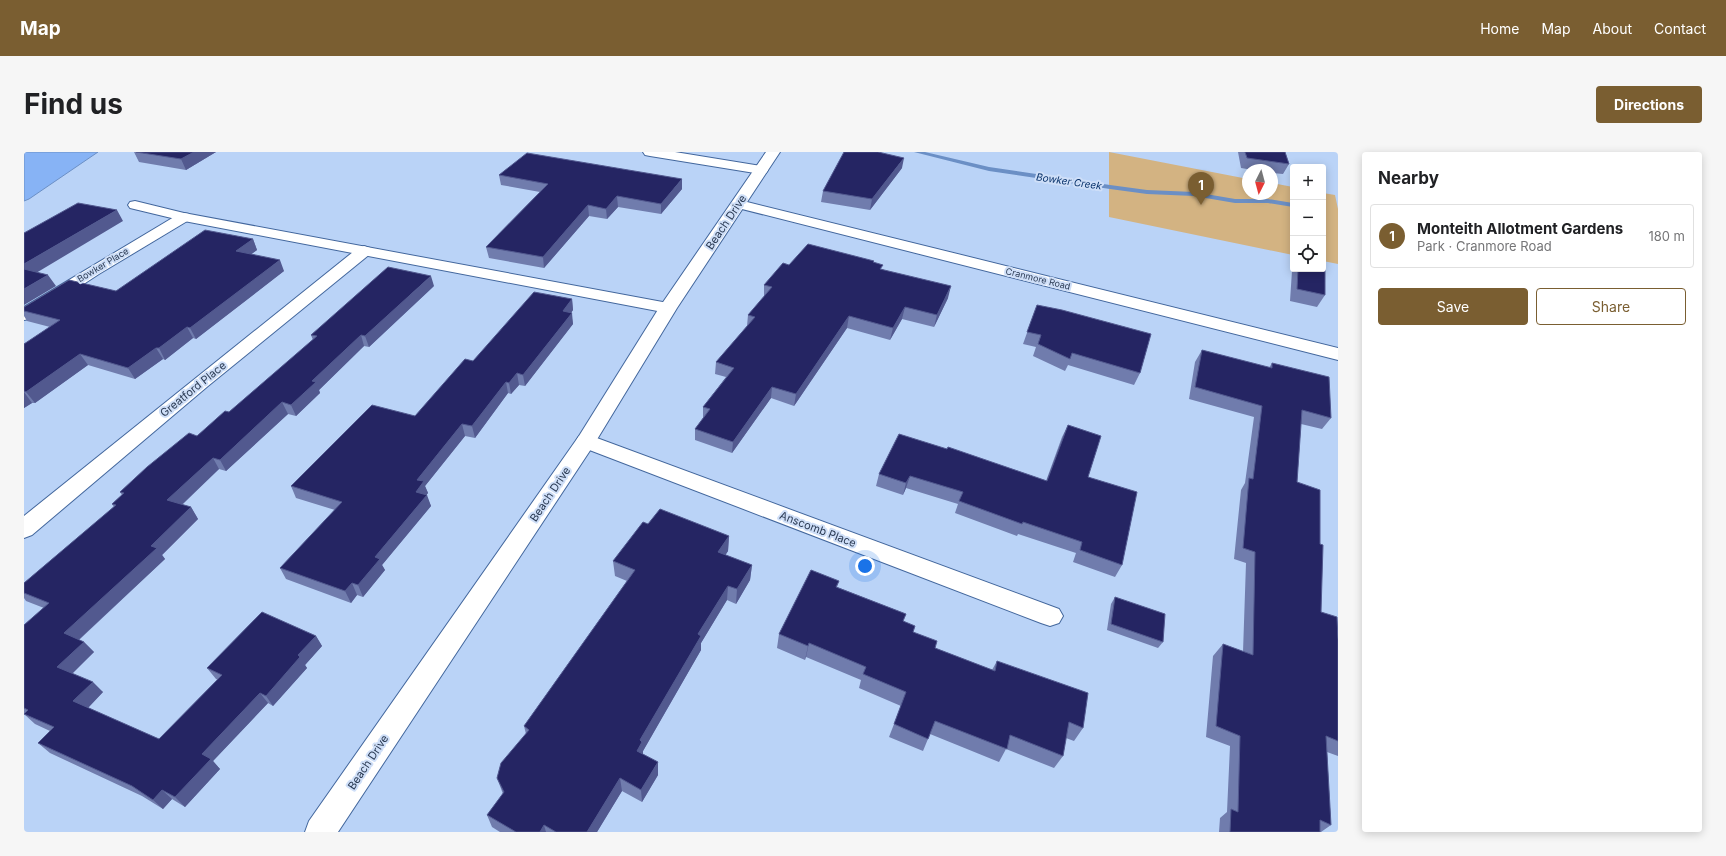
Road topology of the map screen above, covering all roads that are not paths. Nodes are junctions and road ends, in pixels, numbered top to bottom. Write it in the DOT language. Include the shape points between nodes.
graph roads {
  1 [pos="650,152"];
  2 [pos="773,152"];
  3 [pos="761,170"];
  4 [pos="738,204"];
  5 [pos="135,205"];
  6 [pos="184,217"];
  7 [pos="364,251"];
  8 [pos="668,308"];
  9 [pos="24,315"];
  10 [pos="1338,354"];
  11 [pos="586,441"];
  12 [pos="24,529"];
  13 [pos="1050,616"];
  14 [pos="320,832"];
  1 -- 3 [label="street"];
  2 -- 3 [label="street, Beach Drive"];
  3 -- 4 [label="street, Beach Drive"];
  4 -- 8 [label="street, Beach Drive"];
  4 -- 10 [label="street, Cranmore Road"];
  5 -- 6 [label="lane"];
  6 -- 7 [label="lane"];
  6 -- 9 [label="street, Bowker Place" via="93,270"];
  7 -- 8 [label="lane"];
  7 -- 12 [label="street, Greatford Place"];
  8 -- 11 [label="street, Beach Drive"];
  11 -- 13 [label="street, Anscomb Place"];
  11 -- 14 [label="street, Beach Drive"];
}
